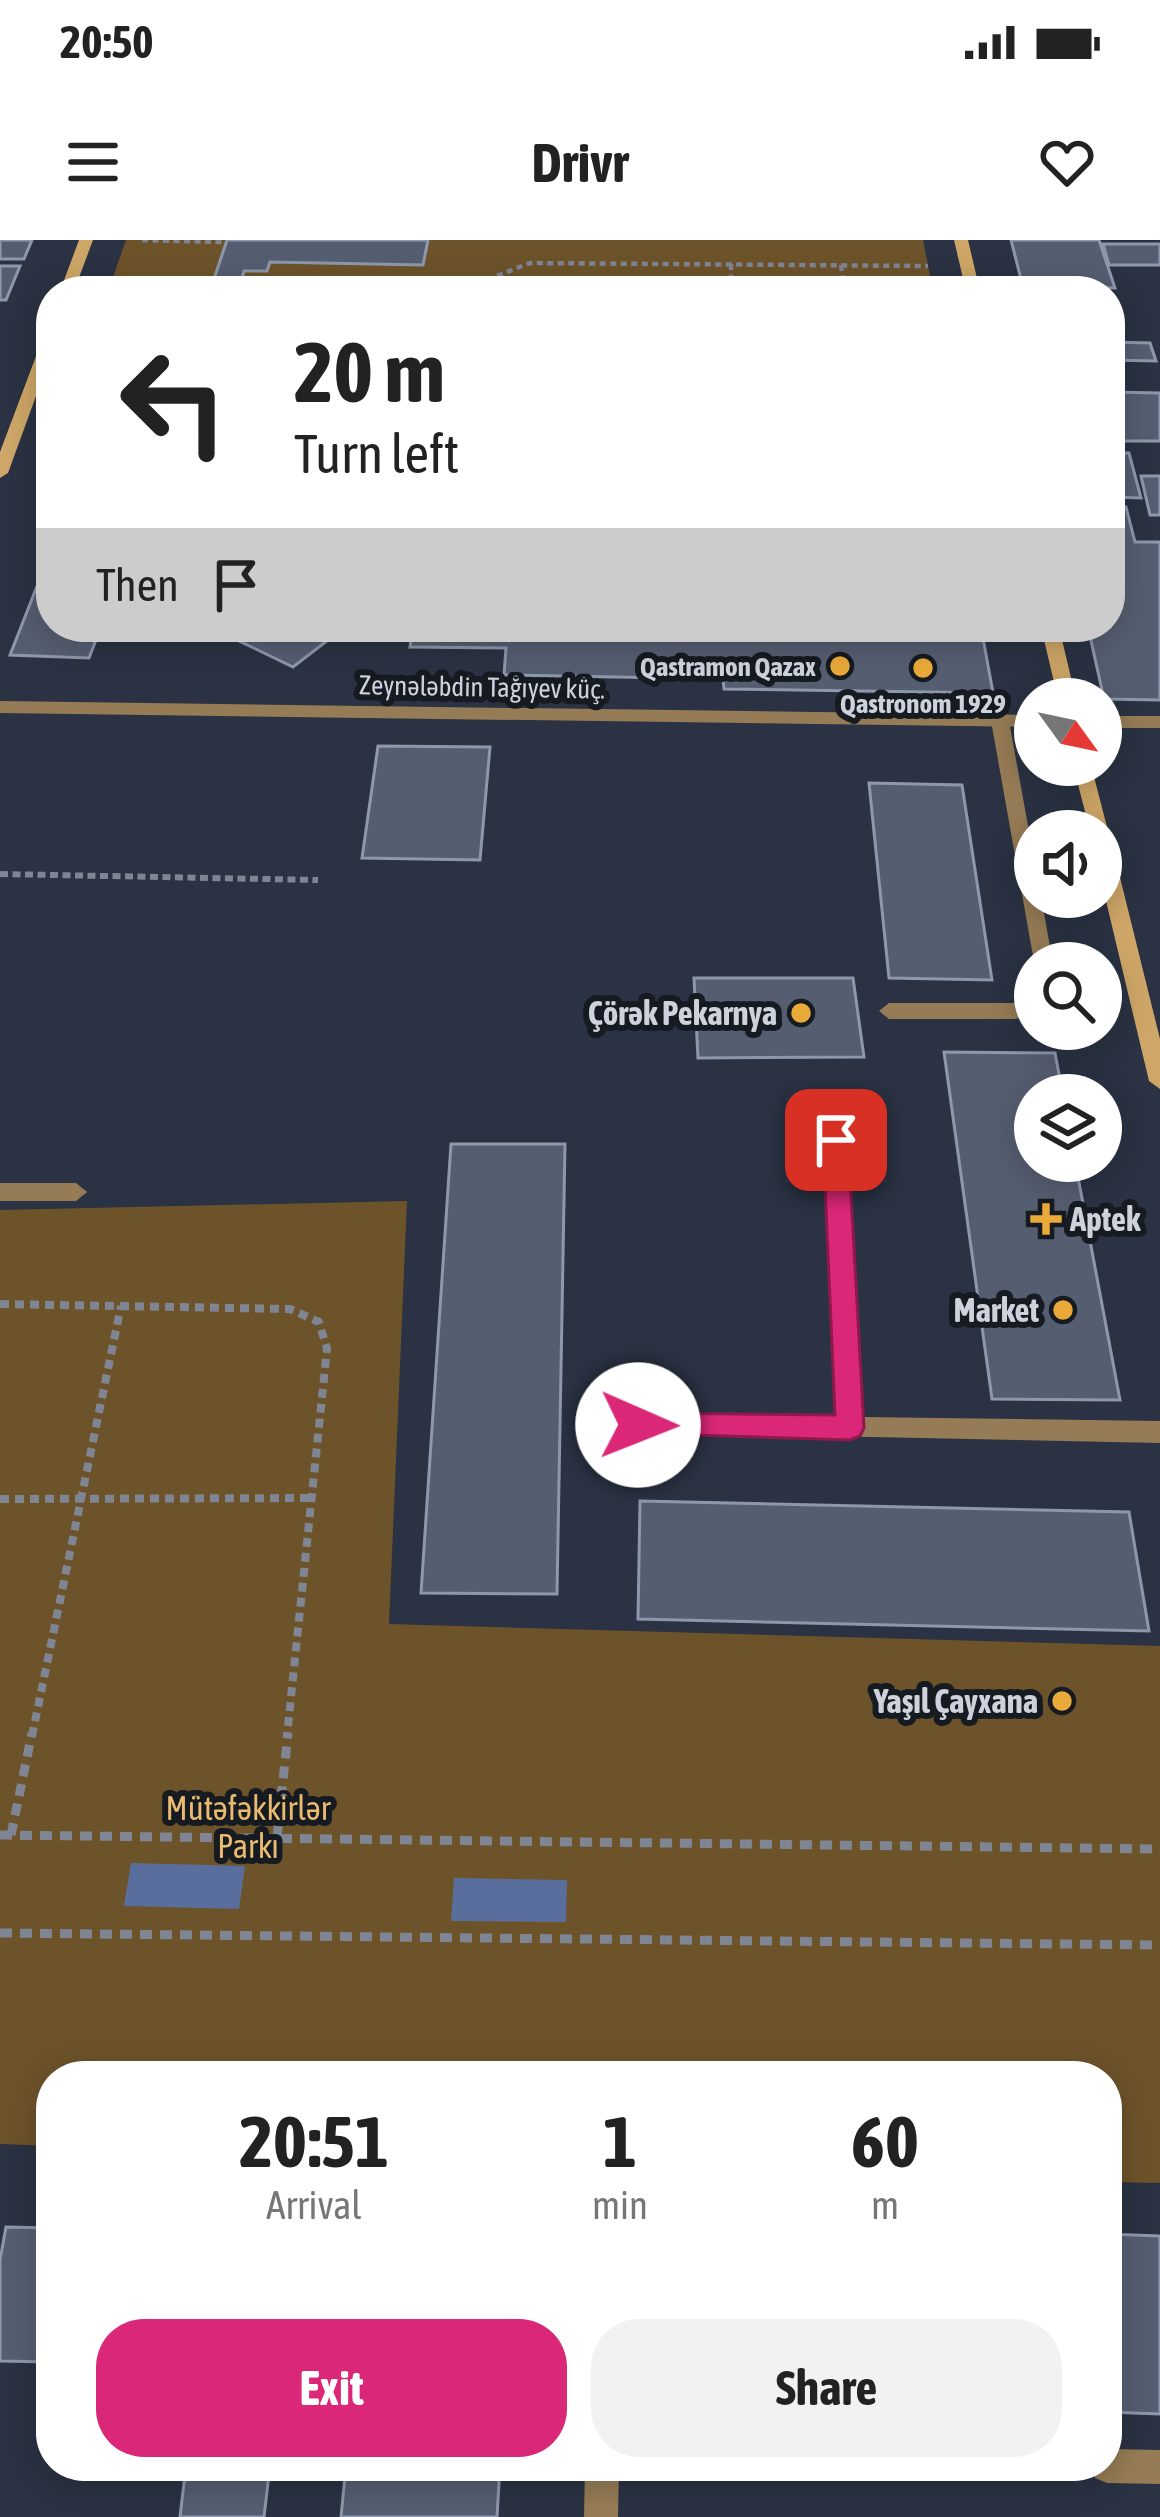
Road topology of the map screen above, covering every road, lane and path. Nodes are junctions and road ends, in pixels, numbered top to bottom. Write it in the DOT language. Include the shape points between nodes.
graph roads {
  1 [pos="86,240"];
  2 [pos="142,240"];
  3 [pos="961,240"];
  4 [pos="226,242"];
  5 [pos="731,264"];
  6 [pos="841,265"];
  7 [pos="928,266"];
  8 [pos="73,276"];
  9 [pos="497,276"];
  10 [pos="731,276"];
  11 [pos="843,276"];
  12 [pos="969,276"];
  13 [pos="36,376"];
  14 [pos="0,473"];
  15 [pos="1053,642"];
  16 [pos="1061,678"];
  17 [pos="0,706"];
  18 [pos="1000,721"];
  19 [pos="1014,721"];
  20 [pos="1122,722"];
  21 [pos="1160,722"];
  22 [pos="0,874"];
  23 [pos="318,880"];
  24 [pos="1120,918"];
  25 [pos="1039,942"];
  26 [pos="889,1010"];
  27 [pos="1014,1011"];
  28 [pos="1160,1081"];
  29 [pos="836,1140"];
  30 [pos="0,1192"];
  31 [pos="76,1192"];
  32 [pos="0,1304"];
  33 [pos="121,1306"];
  34 [pos="638,1425"];
  35 [pos="850,1428"];
  36 [pos="1160,1432"];
  37 [pos="0,1498"];
  38 [pos="312,1498"];
  39 [pos="81,1499"];
  40 [pos="6,1835"];
  41 [pos="277,1838"];
  42 [pos="1160,1849"];
  43 [pos="0,1933"];
  44 [pos="1160,1946"];
  45 [pos="1122,2466"];
  46 [pos="1160,2467"];
  47 [pos="602,2481"];
  48 [pos="601,2517"];
  1 -- 8 [label="street"];
  2 -- 4 [label="path"];
  3 -- 12 [label="street"];
  5 -- 6 [label="path"];
  5 -- 9 [label="path" via="530,263"];
  5 -- 10 [label="path"];
  6 -- 7 [label="path"];
  6 -- 11 [label="path"];
  13 -- 14 [label="street"];
  15 -- 16 [label="street"];
  17 -- 18 [label="street, Zeynələbdin Tağıyev küç."];
  18 -- 19 [label="street, Zeynələbdin Tağıyev küç."];
  18 -- 25 [label="street"];
  20 -- 21 [label="street"];
  22 -- 23 [label="path"];
  24 -- 28 [label="street"];
  26 -- 27 [label="street"];
  29 -- 35 [label="street"];
  30 -- 31 [label="street"];
  32 -- 33 [label="path"];
  33 -- 38 [label="path" via="290,1309 319,1322 327,1349"];
  33 -- 39 [label="path"];
  34 -- 35 [label="street"];
  35 -- 36 [label="street"];
  37 -- 39 [label="path"];
  38 -- 39 [label="path"];
  38 -- 41 [label="path"];
  39 -- 40 [label="path"];
  40 -- 41 [label="path"];
  41 -- 42 [label="path"];
  43 -- 44 [label="path"];
  45 -- 46 [label="street"];
  47 -- 48 [label="street"];
}
